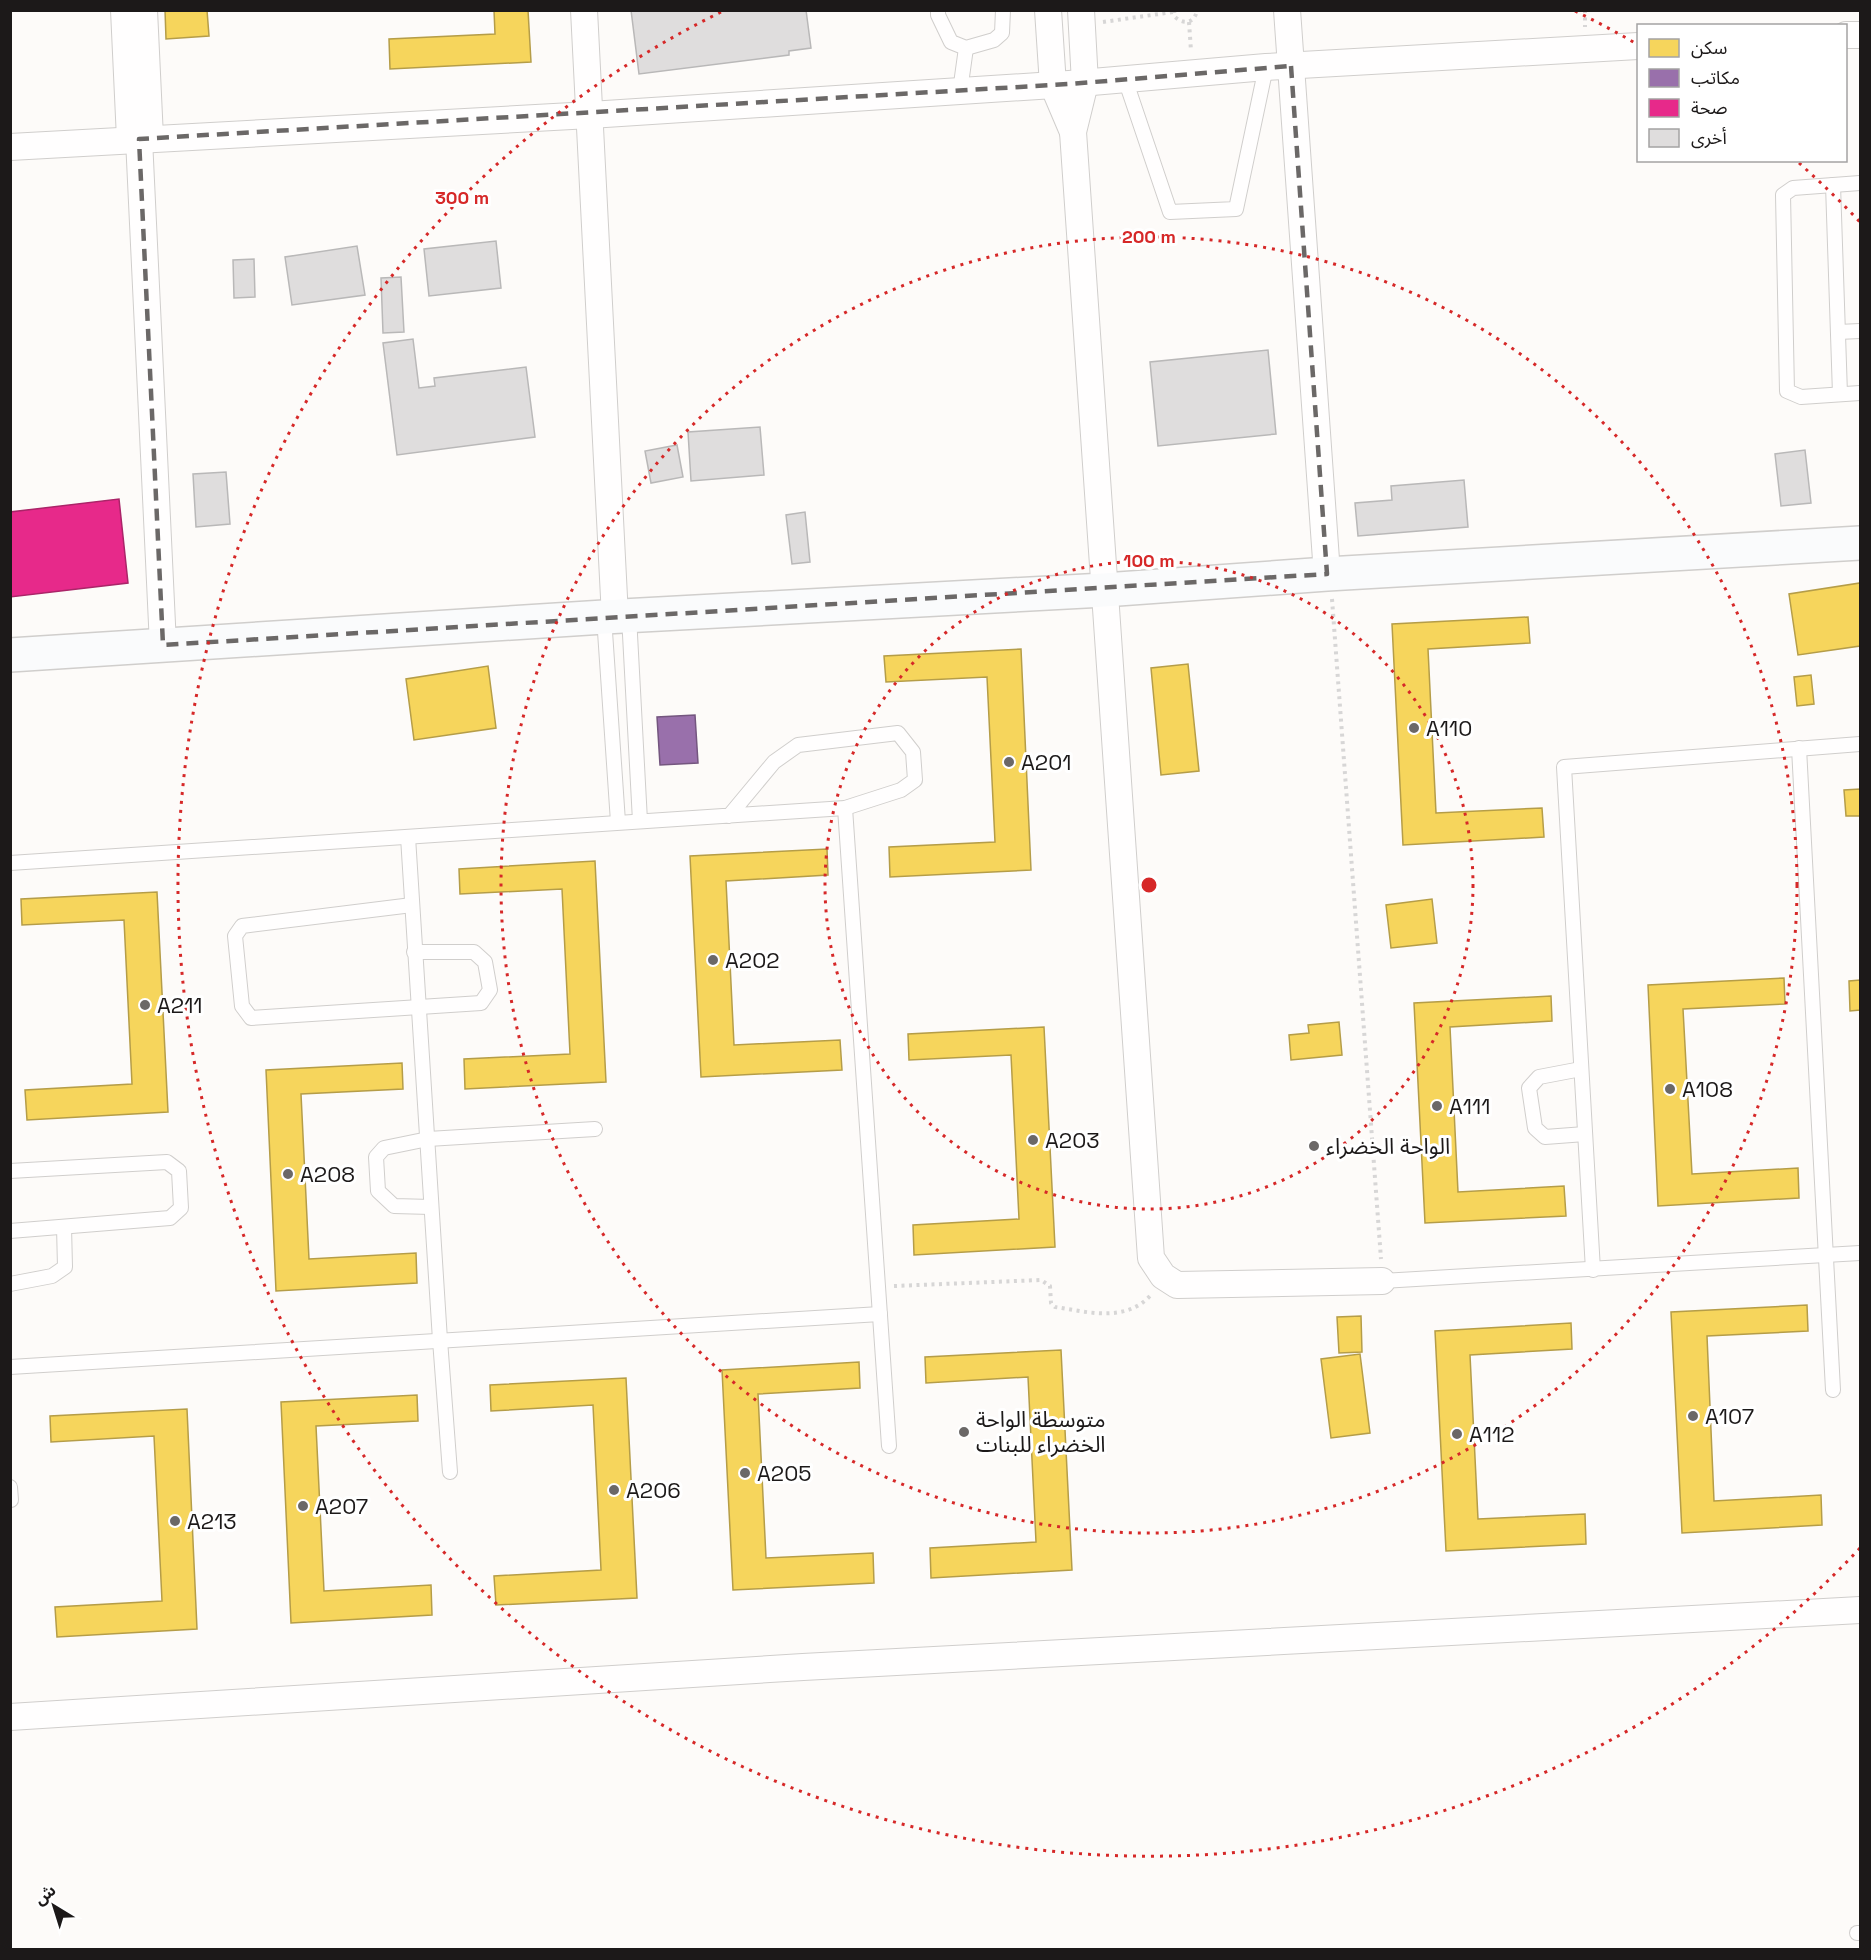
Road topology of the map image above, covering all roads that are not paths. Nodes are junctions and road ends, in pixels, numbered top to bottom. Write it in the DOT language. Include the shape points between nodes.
graph roads {
  1 [pos="124,10"];
  2 [pos="144,10"];
  3 [pos="584,10"];
  4 [pos="938,10"];
  5 [pos="1003,10"];
  6 [pos="1048,10"];
  7 [pos="1287,10"];
  8 [pos="1082,18"];
  9 [pos="1637,46"];
  10 [pos="966,48"];
  11 [pos="1279,66"];
  12 [pos="1125,79"];
  13 [pos="1085,83"];
  14 [pos="1053,85"];
  15 [pos="960,91"];
  16 [pos="590,115"];
  17 [pos="1073,132"];
  18 [pos="140,139"];
  19 [pos="10,147"];
  20 [pos="1860,183"];
  21 [pos="1833,185"];
  22 [pos="1860,331"];
  23 [pos="1838,332"];
  24 [pos="1860,393"];
  25 [pos="1840,394"];
  26 [pos="1860,543"];
  27 [pos="1327,574"];
  28 [pos="1104,590"];
  29 [pos="616,617"];
  30 [pos="164,645"];
  31 [pos="10,655"];
  32 [pos="1860,744"];
  33 [pos="1799,748"];
  34 [pos="844,808"];
  35 [pos="729,816"];
  36 [pos="640,821"];
  37 [pos="618,822"];
  38 [pos="408,837"];
  39 [pos="10,863"];
  40 [pos="412,905"];
  41 [pos="414,952"];
  42 [pos="418,1006"];
  43 [pos="1581,1069"];
  44 [pos="595,1130"];
  45 [pos="1585,1134"];
  46 [pos="428,1139"];
  47 [pos="10,1171"];
  48 [pos="431,1207"];
  49 [pos="64,1227"];
  50 [pos="10,1231"];
  51 [pos="1860,1253"];
  52 [pos="1826,1255"];
  53 [pos="1593,1270"];
  54 [pos="1382,1281"];
  55 [pos="10,1284"];
  56 [pos="880,1314"];
  57 [pos="440,1340"];
  58 [pos="10,1367"];
  59 [pos="1833,1390"];
  60 [pos="889,1446"];
  61 [pos="450,1472"];
  62 [pos="1860,1610"];
  63 [pos="10,1717"];
  1 -- 18 [label="street"];
  2 -- 18 [label="street"];
  3 -- 16 [label="street"];
  4 -- 10 [label="lane" via="951,42"];
  5 -- 10 [label="lane" via="1002,33 994,40"];
  6 -- 14 [label="street"];
  7 -- 11 [label="street"];
  8 -- 13 [label="street"];
  9 -- 11 [label="street"];
  10 -- 15 [label="lane"];
  11 -- 12 [label="street"];
  11 -- 12 [label="lane" via="1236,210 1170,212"];
  11 -- 27 [label="street"];
  12 -- 13 [label="street"];
  13 -- 14 [label="street"];
  13 -- 17 [label="street"];
  14 -- 15 [label="street"];
  14 -- 17 [label="street"];
  15 -- 16 [label="street"];
  16 -- 18 [label="street"];
  16 -- 29 [label="street"];
  17 -- 28 [label="street"];
  18 -- 19 [label="street"];
  18 -- 30 [label="street"];
  20 -- 21 [label="lane"];
  21 -- 23 [label="lane"];
  21 -- 25 [label="lane" via="1793,188 1783,195 1787,391 1801,397"];
  22 -- 23 [label="lane"];
  23 -- 25 [label="lane"];
  24 -- 25 [label="lane"];
  26 -- 27 [label="street"];
  27 -- 28 [label="street"];
  28 -- 29 [label="street"];
  28 -- 54 [label="street" via="1151,1257 1163,1276 1177,1285"];
  29 -- 30 [label="street"];
  29 -- 36 [label="lane"];
  29 -- 37 [label="lane"];
  30 -- 31 [label="street"];
  32 -- 33 [label="lane"];
  33 -- 43 [label="lane" via="1564,766"];
  33 -- 52 [label="lane"];
  34 -- 35 [label="lane"];
  34 -- 35 [label="lane" via="902,790 915,780 913,752 898,733 798,745 774,762"];
  34 -- 56 [label="lane"];
  35 -- 36 [label="lane"];
  36 -- 37 [label="lane"];
  37 -- 38 [label="lane"];
  38 -- 39 [label="lane"];
  38 -- 40 [label="lane"];
  40 -- 41 [label="lane"];
  40 -- 42 [label="lane" via="242,926 235,936 242,1006 251,1018"];
  41 -- 42 [label="lane"];
  41 -- 42 [label="lane" via="474,952 485,962 490,990 481,1003"];
  42 -- 46 [label="lane"];
  43 -- 45 [label="lane"];
  43 -- 45 [label="lane" via="1539,1077 1529,1088 1535,1128 1545,1137"];
  44 -- 46 [label="lane"];
  45 -- 53 [label="lane"];
  46 -- 48 [label="lane"];
  46 -- 48 [label="lane" via="384,1148 376,1158 378,1191 394,1206"];
  47 -- 49 [label="lane" via="167,1162 179,1171 181,1208 170,1218"];
  48 -- 57 [label="lane"];
  49 -- 50 [label="lane"];
  49 -- 55 [label="lane" via="65,1267 52,1276"];
  51 -- 52 [label="lane"];
  52 -- 53 [label="lane"];
  52 -- 59 [label="lane"];
  53 -- 54 [label="lane"];
  56 -- 57 [label="lane"];
  56 -- 60 [label="lane"];
  57 -- 58 [label="lane"];
  57 -- 61 [label="lane"];
  62 -- 63 [label="street" via="803,1667"];
}
